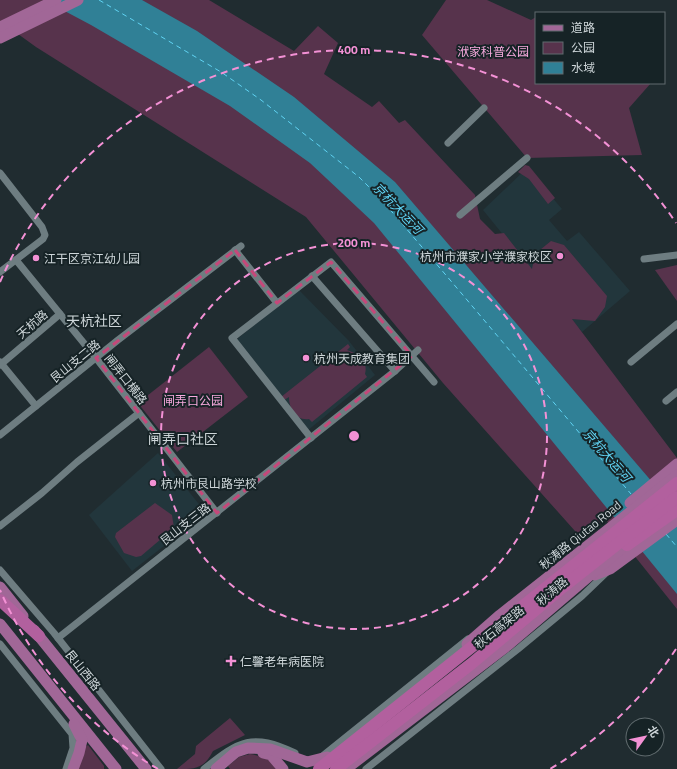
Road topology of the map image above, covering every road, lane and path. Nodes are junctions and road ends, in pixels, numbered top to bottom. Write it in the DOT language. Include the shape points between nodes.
graph roads {
  1 [pos="56,0"];
  2 [pos="78,0"];
  3 [pos="32,17"];
  4 [pos="0,27"];
  5 [pos="0,38"];
  6 [pos="484,108"];
  7 [pos="448,143"];
  8 [pos="527,158"];
  9 [pos="0,173"];
  10 [pos="460,215"];
  11 [pos="677,255"];
  12 [pos="644,258"];
  13 [pos="16,260"];
  14 [pos="0,272"];
  15 [pos="312,276"];
  16 [pos="277,303"];
  17 [pos="60,314"];
  18 [pos="677,324"];
  19 [pos="415,353"];
  20 [pos="96,358"];
  21 [pos="631,362"];
  22 [pos="1,364"];
  23 [pos="395,371"];
  24 [pos="434,382"];
  25 [pos="677,392"];
  26 [pos="666,401"];
  27 [pos="36,406"];
  28 [pos="139,413"];
  29 [pos="0,435"];
  30 [pos="310,438"];
  31 [pos="677,464"];
  32 [pos="677,474"];
  33 [pos="677,483"];
  34 [pos="662,487"];
  35 [pos="677,497"];
  36 [pos="677,502"];
  37 [pos="677,510"];
  38 [pos="217,513"];
  39 [pos="677,520"];
  40 [pos="0,526"];
  41 [pos="599,536"];
  42 [pos="620,550"];
  43 [pos="612,565"];
  44 [pos="0,570"];
  45 [pos="0,587"];
  46 [pos="0,600"];
  47 [pos="0,624"];
  48 [pos="39,636"];
  49 [pos="532,636"];
  50 [pos="58,638"];
  51 [pos="0,644"];
  52 [pos="507,646"];
  53 [pos="67,707"];
  54 [pos="134,755"];
  55 [pos="320,764"];
  56 [pos="66,769"];
  57 [pos="73,769"];
  58 [pos="116,769"];
  59 [pos="146,769"];
  60 [pos="150,769"];
  61 [pos="161,769"];
  62 [pos="204,769"];
  63 [pos="216,769"];
  64 [pos="224,769"];
  65 [pos="283,769"];
  66 [pos="311,769"];
  67 [pos="327,769"];
  68 [pos="336,769"];
  69 [pos="346,769"];
  70 [pos="366,769"];
  1 -- 3 [label="main road"];
  2 -- 3 [label="main road"];
  3 -- 4 [label="main road"];
  3 -- 5 [label="main road"];
  6 -- 7 [label="street"];
  8 -- 10 [label="street"];
  9 -- 13 [label="street" via="42,227 45,235"];
  11 -- 12 [label="street"];
  13 -- 14 [label="street"];
  13 -- 17 [label="street, 闸弄口横路"];
  15 -- 16 [label="street"];
  15 -- 19 [label="street" via="331,262"];
  15 -- 23 [label="street"];
  16 -- 20 [label="street, 艮山支二路" via="238,248"];
  16 -- 30 [label="street" via="232,338"];
  17 -- 20 [label="street, 闸弄口横路"];
  17 -- 22 [label="street, 天杭路"];
  18 -- 21 [label="street"];
  19 -- 23 [label="street, 艮山支三路"];
  19 -- 24 [label="street"];
  20 -- 27 [label="street, 艮山支二路"];
  20 -- 28 [label="street, 闸弄口横路"];
  22 -- 27 [label="street"];
  23 -- 30 [label="street, 艮山支三路"];
  25 -- 26 [label="street"];
  27 -- 29 [label="street, 艮山支二路"];
  28 -- 38 [label="street, 闸弄口横路"];
  28 -- 40 [label="street"];
  30 -- 38 [label="street, 艮山支三路"];
  31 -- 41 [label="main road" via="606,524"];
  32 -- 34 [label="highway"];
  33 -- 55 [label="highway, 秋石高架路"];
  34 -- 41 [label="main road, 秋涛路 Qiutao Road"];
  35 -- 68 [label="highway, 秋石高架路" via="471,664"];
  36 -- 42 [label="main road"];
  37 -- 42 [label="highway"];
  38 -- 50 [label="street, 艮山支三路"];
  39 -- 43 [label="main road"];
  41 -- 55 [label="main road, 秋涛路 Qiutao Road"];
  42 -- 43 [label="main road"];
  43 -- 49 [label="street" via="582,596"];
  43 -- 52 [label="main road, 秋涛路" via="587,578"];
  44 -- 50 [label="street"];
  45 -- 48 [label="main road, 艮山西路"];
  46 -- 48 [label="highway"];
  47 -- 53 [label="main road"];
  48 -- 54 [label="main road, 艮山西路"];
  49 -- 52 [label="street"];
  49 -- 70 [label="street" via="467,691"];
  50 -- 61 [label="street"];
  51 -- 56 [label="street" via="72,734 73,748"];
  52 -- 69 [label="main road, 秋涛路"];
  53 -- 57 [label="main road" via="82,740"];
  53 -- 58 [label="main road"];
  54 -- 59 [label="main road, 艮山西路"];
  54 -- 60 [label="main road"];
  55 -- 62 [label="street" via="274,744 256,740 227,751"];
  55 -- 63 [label="main road" via="260,747 236,752"];
  55 -- 66 [label="main road"];
  55 -- 67 [label="street"];
  64 -- 65 [label="main road" via="249,752 271,755"];
}
